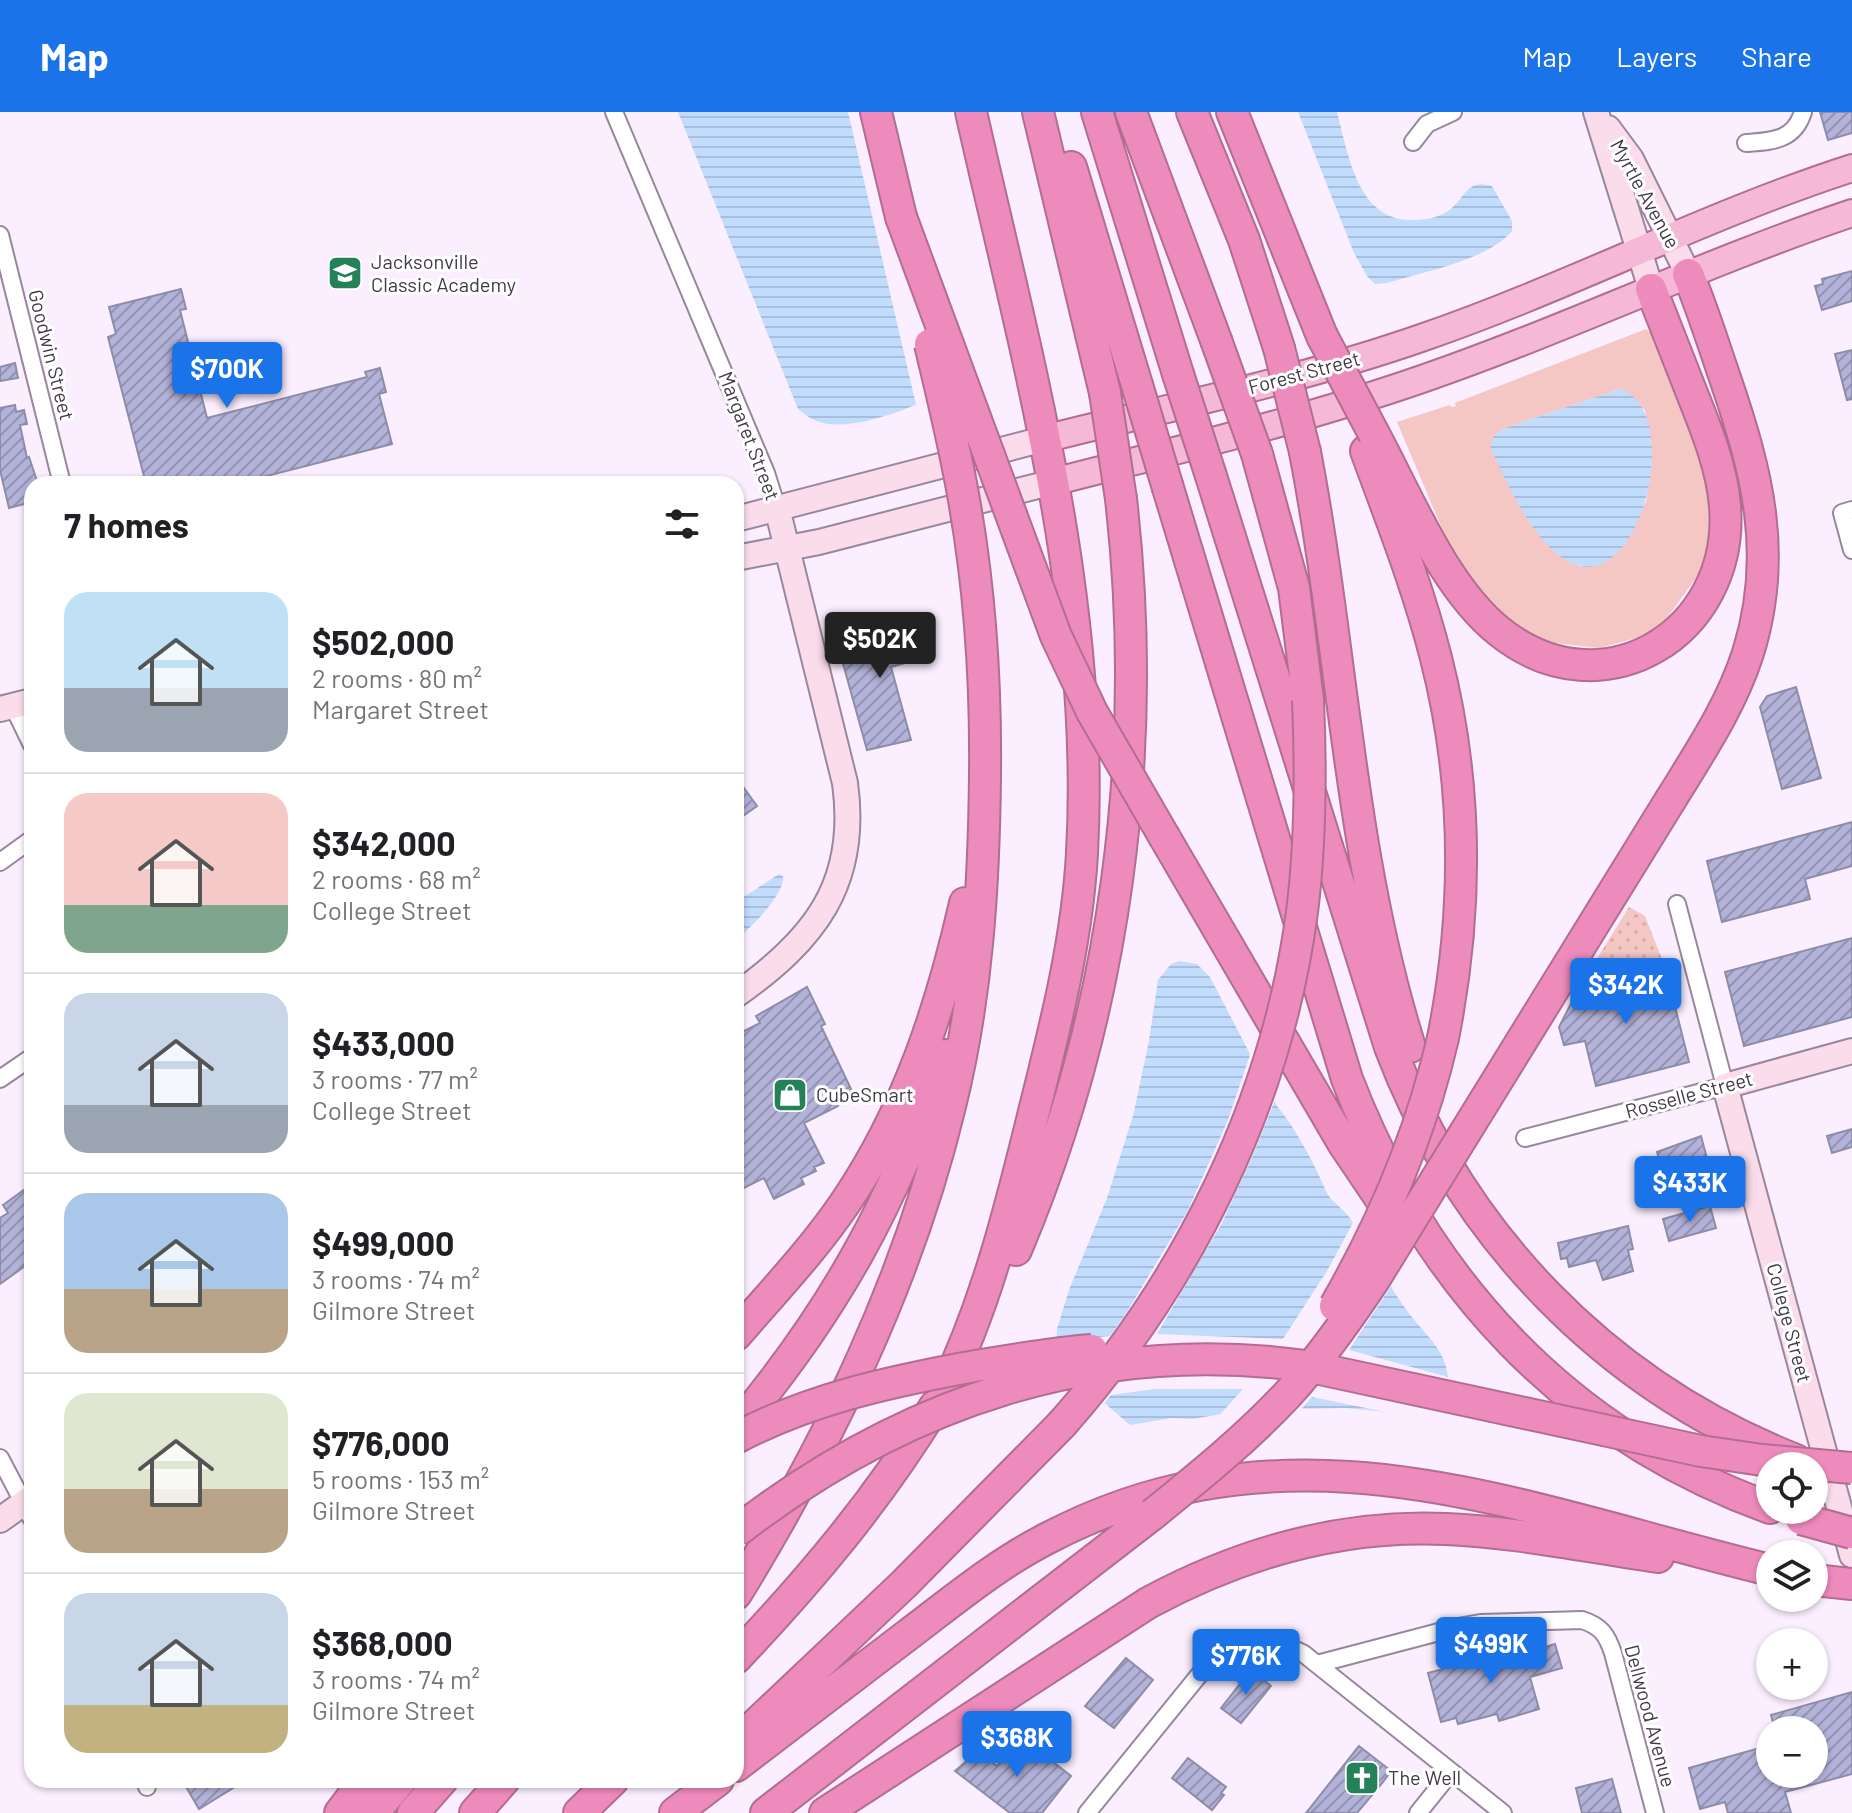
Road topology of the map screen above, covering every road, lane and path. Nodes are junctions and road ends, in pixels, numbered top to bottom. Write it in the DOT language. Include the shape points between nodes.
graph roads {
  1 [pos="614,112"];
  2 [pos="876,112"];
  3 [pos="971,112"];
  4 [pos="1038,112"];
  5 [pos="1054,112"];
  6 [pos="1097,112"];
  7 [pos="1131,112"];
  8 [pos="1192,112"];
  9 [pos="1232,112"];
  10 [pos="1453,112"];
  11 [pos="1803,112"];
  12 [pos="1598,114"];
  13 [pos="1413,142"];
  14 [pos="1746,143"];
  15 [pos="1852,168"];
  16 [pos="1852,213"];
  17 [pos="901,217"];
  18 [pos="0,235"];
  19 [pos="1671,237"];
  20 [pos="1639,250"];
  21 [pos="1688,274"];
  22 [pos="1651,289"];
  23 [pos="1368,436"];
  24 [pos="1044,439"];
  25 [pos="60,476"];
  26 [pos="1053,482"];
  27 [pos="777,508"];
  28 [pos="1847,511"];
  29 [pos="744,517"];
  30 [pos="786,549"];
  31 [pos="1852,550"];
  32 [pos="744,557"];
  33 [pos="15,705"];
  34 [pos="24,726"];
  35 [pos="985,774"];
  36 [pos="24,845"];
  37 [pos="0,862"];
  38 [pos="1677,904"];
  39 [pos="975,957"];
  40 [pos="744,989"];
  41 [pos="1852,1051"];
  42 [pos="24,1062"];
  43 [pos="0,1079"];
  44 [pos="1725,1086"];
  45 [pos="1525,1138"];
  46 [pos="1483,1222"];
  47 [pos="744,1325"];
  48 [pos="1503,1335"];
  49 [pos="1246,1359"];
  50 [pos="943,1393"];
  51 [pos="744,1418"];
  52 [pos="744,1434"];
  53 [pos="1777,1452"];
  54 [pos="0,1458"];
  55 [pos="1852,1468"];
  56 [pos="1828,1471"];
  57 [pos="1852,1479"];
  58 [pos="24,1499"];
  59 [pos="1756,1502"];
  60 [pos="24,1509"];
  61 [pos="1153,1514"];
  62 [pos="0,1520"];
  63 [pos="1820,1524"];
  64 [pos="744,1526"];
  65 [pos="1852,1533"];
  66 [pos="1852,1555"];
  67 [pos="1756,1568"];
  68 [pos="1756,1570"];
  69 [pos="744,1580"];
  70 [pos="1828,1581"];
  71 [pos="1852,1584"];
  72 [pos="744,1649"];
  73 [pos="1317,1664"];
  74 [pos="744,1735"];
  75 [pos="744,1760"];
  76 [pos="1451,1772"];
  77 [pos="359,1788"];
  78 [pos="394,1788"];
  79 [pos="435,1788"];
  80 [pos="497,1788"];
  81 [pos="594,1788"];
  82 [pos="605,1788"];
  83 [pos="687,1788"];
  84 [pos="708,1788"];
  85 [pos="340,1813"];
  86 [pos="373,1813"];
  87 [pos="413,1813"];
  88 [pos="475,1813"];
  89 [pos="572,1813"];
  90 [pos="579,1813"];
  91 [pos="660,1813"];
  92 [pos="675,1813"];
  93 [pos="766,1813"];
  94 [pos="825,1813"];
  95 [pos="1087,1813"];
  96 [pos="1418,1813"];
  97 [pos="1503,1813"];
  98 [pos="1655,1813"];
  1 -- 27 [label="street, Margaret Street"];
  2 -- 17 [label="highway"];
  3 -- 24 [label="highway"];
  4 -- 50 [label="highway, bridge" via="1105,393 1121,499 1131,627 1129,757 1118,875 1071,1095 1032,1209 983,1322"];
  5 -- 48 [label="highway, bridge" via="1357,1103 1410,1213"];
  6 -- 46 [label="highway, bridge" via="1390,1047 1427,1131"];
  7 -- 74 [label="highway, bridge" via="1275,511 1299,615 1307,685 1308,848 1302,915 1275,1038 1245,1128 1191,1243 1107,1371 1062,1424 893,1595"];
  8 -- 46 [label="highway, bridge" via="1244,240 1305,452 1355,800 1406,1034 1422,1084"];
  9 -- 23 [label="highway, bridge"];
  10 -- 13 [label="street" via="1427,124"];
  11 -- 14 [label="street" via="1796,129 1780,140"];
  12 -- 19 [label="main road, Myrtle Avenue" via="1631,159"];
  12 -- 20 [label="main road, Myrtle Avenue"];
  15 -- 19 [label="main road, Forest Street"];
  16 -- 21 [label="main road, Forest Street"];
  17 -- 35 [label="highway, bridge" via="969,532 982,652"];
  17 -- 48 [label="highway, bridge" via="1056,636 1092,712 1368,1182 1428,1259"];
  18 -- 25 [label="street, Goodwin Street"];
  19 -- 20 [label="main road, Forest Street"];
  19 -- 21 [label="main road, Myrtle Avenue"];
  20 -- 22 [label="main road, Myrtle Avenue"];
  20 -- 24 [label="main road, Forest Street" via="1380,352"];
  21 -- 22 [label="main road, Forest Street"];
  21 -- 61 [label="highway, bridge" via="1751,459 1762,517 1758,609 1738,681 1671,799 1344,1325 1268,1415"];
  22 -- 23 [label="highway" via="1718,465 1726,519 1721,559 1707,596 1687,624 1650,651 1606,663 1571,663 1537,654 1500,632 1447,571"];
  22 -- 26 [label="main road, Forest Street" via="1492,354 1354,402"];
  23 -- 61 [label="highway, bridge" via="1428,627 1454,746 1461,899 1452,993 1424,1111 1403,1170 1334,1307 1242,1431"];
  24 -- 26 [label="highway"];
  24 -- 27 [label="main road, Forest Street"];
  26 -- 30 [label="main road, Forest Street"];
  26 -- 50 [label="highway" via="1082,707 1082,852 1076,915 1054,1031 1005,1227 979,1312"];
  27 -- 29 [label="main road, Forest Street"];
  27 -- 30 [label="main road, Margaret Street"];
  28 -- 31 [label="street"];
  30 -- 32 [label="main road, Forest Street"];
  30 -- 40 [label="main road, Margaret Street" via="845,783 848,829 840,869 822,911 802,940"];
  33 -- 34 [label="street"];
  35 -- 39 [label="highway" via="984,870"];
  35 -- 47 [label="highway" via="974,867 959,932 904,1099 834,1218"];
  36 -- 37 [label="street"];
  38 -- 44 [label="street, College Street"];
  39 -- 51 [label="highway" via="927,1105 879,1218 819,1321"];
  39 -- 69 [label="highway" via="950,1108 910,1241 823,1443"];
  41 -- 44 [label="main road, Rosselle Street"];
  42 -- 43 [label="street"];
  44 -- 45 [label="street, Rosselle Street"];
  44 -- 66 [label="main road, College Street"];
  46 -- 53 [label="highway, bridge" via="1547,1296 1627,1366 1708,1420"];
  48 -- 59 [label="highway" via="1570,1396 1636,1443 1680,1470"];
  49 -- 52 [label="highway, bridge" via="1136,1349 1026,1357 852,1391"];
  49 -- 55 [label="highway, bridge" via="1337,1371 1701,1451"];
  49 -- 64 [label="highway, bridge" via="1123,1363 1002,1389 944,1409 860,1449"];
  50 -- 72 [label="highway" via="856,1523"];
  54 -- 58 [label="street"];
  56 -- 57 [label="highway"];
  60 -- 62 [label="main road"];
  61 -- 93 [label="highway"];
  63 -- 65 [label="highway, bridge"];
  67 -- 75 [label="highway" via="1443,1487 1318,1476 1196,1485 1103,1513 1019,1554"];
  68 -- 94 [label="highway" via="1446,1529 1363,1532 1292,1545 1218,1569 1148,1603"];
  70 -- 71 [label="highway"];
  73 -- 76 [label="street"];
  73 -- 95 [label="street" via="1279,1642 1254,1639 1229,1648 1208,1664"];
  73 -- 98 [label="street, Dellwood Avenue" via="1481,1623 1582,1620 1603,1630 1613,1653"];
  76 -- 96 [label="street"];
  76 -- 97 [label="street"];
  77 -- 85 [label="highway"];
  78 -- 86 [label="highway"];
  79 -- 87 [label="highway"];
  80 -- 88 [label="highway"];
  81 -- 89 [label="highway"];
  82 -- 90 [label="highway"];
  83 -- 91 [label="highway"];
  84 -- 92 [label="highway"];
}
